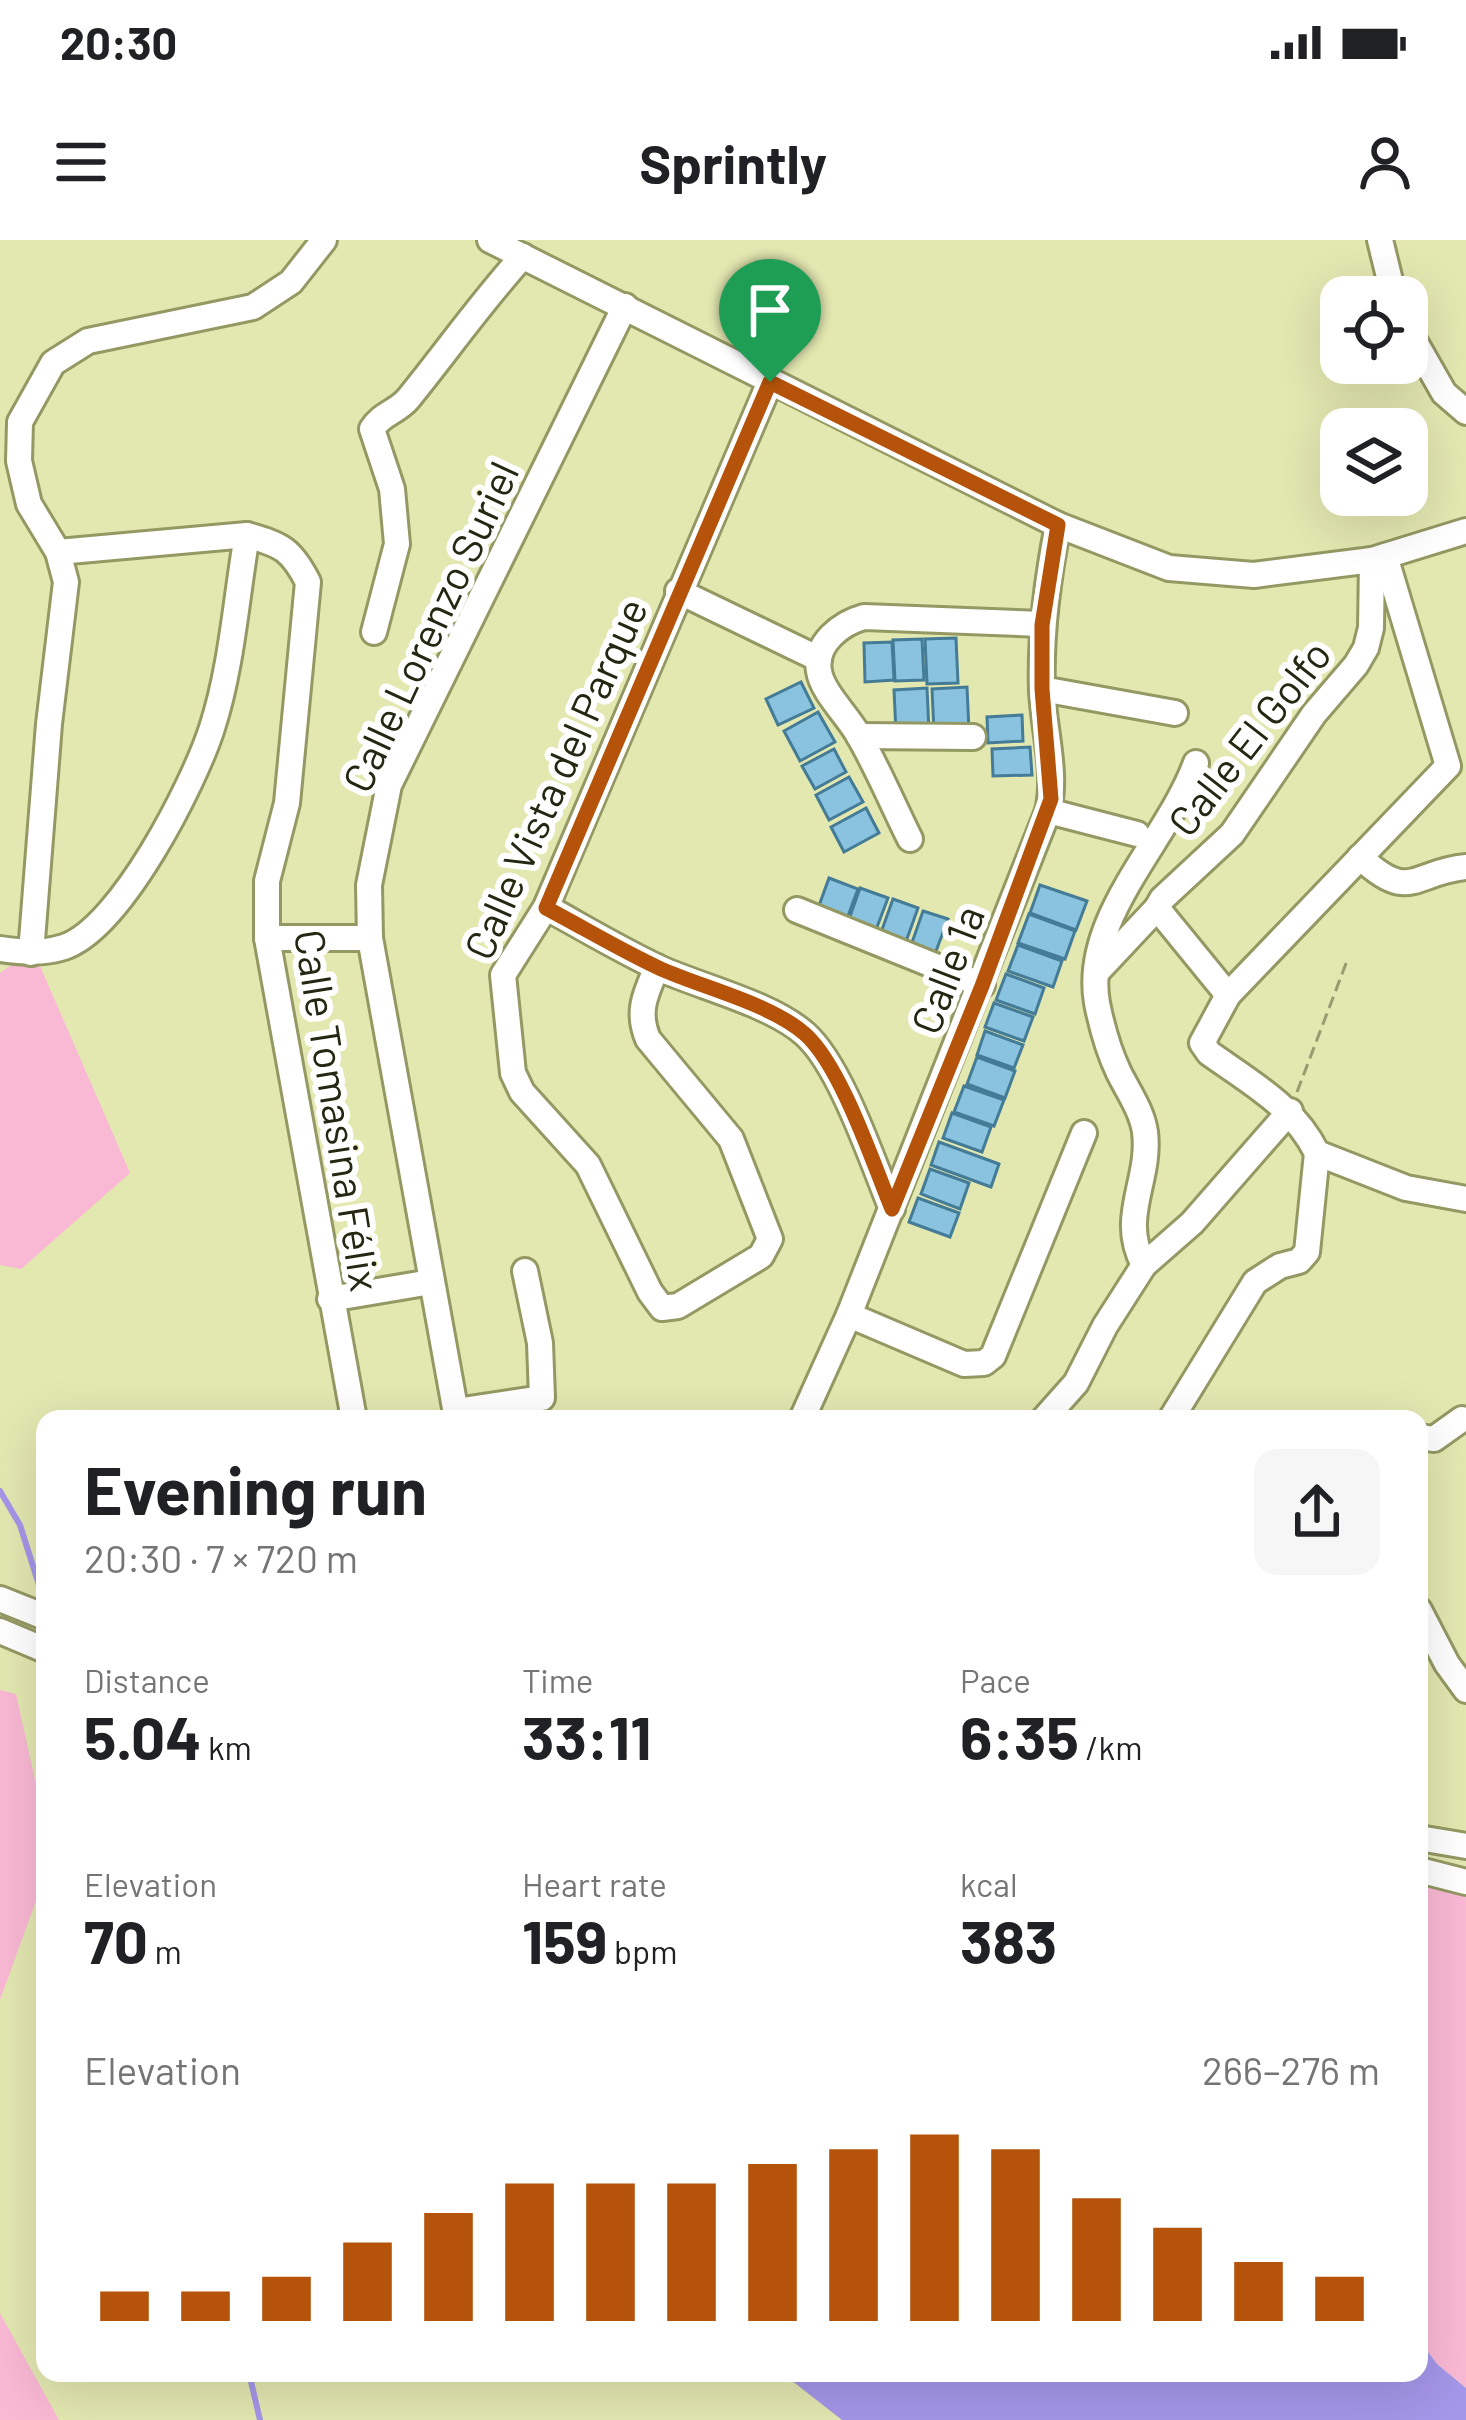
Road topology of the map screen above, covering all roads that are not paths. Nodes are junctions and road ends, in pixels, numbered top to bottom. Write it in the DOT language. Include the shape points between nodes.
graph roads {
  1 [pos="325,240"];
  2 [pos="490,240"];
  3 [pos="1380,240"];
  4 [pos="523,256"];
  5 [pos="1389,276"];
  6 [pos="625,306"];
  7 [pos="1428,365"];
  8 [pos="770,382"];
  9 [pos="1466,412"];
  10 [pos="10,423"];
  11 [pos="1058,525"];
  12 [pos="1466,531"];
  13 [pos="247,536"];
  14 [pos="58,552"];
  15 [pos="1379,558"];
  16 [pos="678,591"];
  17 [pos="1042,625"];
  18 [pos="374,632"];
  19 [pos="819,659"];
  20 [pos="1042,689"];
  21 [pos="1175,713"];
  22 [pos="859,736"];
  23 [pos="973,737"];
  24 [pos="1466,747"];
  25 [pos="1196,763"];
  26 [pos="1448,766"];
  27 [pos="1048,812"];
  28 [pos="1138,834"];
  29 [pos="910,839"];
  30 [pos="1360,857"];
  31 [pos="1466,866"];
  32 [pos="546,908"];
  33 [pos="1157,908"];
  34 [pos="797,910"];
  35 [pos="267,938"];
  36 [pos="370,938"];
  37 [pos="0,949"];
  38 [pos="31,953"];
  39 [pos="657,967"];
  40 [pos="1094,974"];
  41 [pos="982,986"];
  42 [pos="1228,995"];
  43 [pos="1290,1111"];
  44 [pos="1084,1133"];
  45 [pos="1317,1154"];
  46 [pos="1466,1199"];
  47 [pos="892,1209"];
  48 [pos="1144,1265"];
  49 [pos="525,1270"];
  50 [pos="431,1282"];
  51 [pos="330,1299"];
  52 [pos="849,1315"];
  53 [pos="543,1408"];
  54 [pos="352,1410"];
  55 [pos="455,1410"];
  56 [pos="806,1410"];
  57 [pos="1052,1410"];
  58 [pos="1177,1410"];
  59 [pos="1462,1419"];
  60 [pos="1428,1438"];
  61 [pos="0,1599"];
  62 [pos="36,1613"];
  63 [pos="1428,1627"];
  64 [pos="0,1631"];
  65 [pos="36,1646"];
  66 [pos="1466,1690"];
  67 [pos="1428,1840"];
  68 [pos="1466,1846"];
  69 [pos="1428,1872"];
  70 [pos="1466,1882"];
  1 -- 10 [label="street" via="291,282 254,308 88,341 53,363"];
  2 -- 4 [label="street"];
  3 -- 5 [label="street"];
  4 -- 6 [label="street"];
  4 -- 18 [label="street" via="403,406 372,429 392,489 397,544"];
  6 -- 8 [label="street"];
  6 -- 36 [label="street, Calle Lorenzo Suriel" via="389,785 369,885"];
  7 -- 9 [label="street"];
  8 -- 11 [label="street"];
  8 -- 16 [label="street, Calle Vista del Parque"];
  10 -- 14 [label="street" via="29,504"];
  11 -- 15 [label="street" via="1169,568 1213,574"];
  11 -- 17 [label="street, Calle 1a"];
  12 -- 15 [label="street"];
  13 -- 14 [label="street"];
  13 -- 35 [label="street, Calle Tomasina Félix" via="295,556 308,582 286,803 267,881"];
  13 -- 38 [label="street" via="222,683 195,770 115,906 88,935"];
  14 -- 38 [label="street" via="66,582"];
  15 -- 26 [label="street"];
  15 -- 33 [label="street, Calle El Golfo" via="1371,628 1356,665 1232,834"];
  16 -- 19 [label="street"];
  16 -- 32 [label="street, Calle Vista del Parque"];
  17 -- 19 [label="street" via="864,617 845,622"];
  17 -- 20 [label="street, Calle 1a"];
  19 -- 22 [label="street" via="818,674"];
  20 -- 21 [label="street"];
  20 -- 27 [label="street, Calle 1a"];
  22 -- 23 [label="street"];
  22 -- 29 [label="street"];
  24 -- 26 [label="street"];
  25 -- 40 [label="street" via="1183,800 1119,899"];
  26 -- 30 [label="street"];
  27 -- 28 [label="street"];
  27 -- 41 [label="street, Calle 1a"];
  30 -- 31 [label="street" via="1383,878 1409,884"];
  30 -- 42 [label="street"];
  32 -- 39 [label="street"];
  32 -- 39 [label="street, Calle Vista del Parque" via="503,975 513,1073 588,1165 662,1308 761,1256 770,1240 731,1139 641,1024"];
  33 -- 40 [label="street, Calle El Golfo"];
  33 -- 42 [label="street"];
  34 -- 41 [label="street"];
  35 -- 36 [label="street"];
  35 -- 51 [label="street, Calle Tomasina Félix"];
  36 -- 50 [label="street, Calle Lorenzo Suriel"];
  37 -- 38 [label="street"];
  39 -- 47 [label="street" via="806,1035"];
  40 -- 48 [label="street" via="1106,1044 1145,1134 1132,1238"];
  41 -- 47 [label="street, Calle 1a"];
  42 -- 43 [label="street" via="1202,1043"];
  43 -- 45 [label="street"];
  43 -- 48 [label="street"];
  44 -- 52 [label="street" via="984,1363 964,1364"];
  45 -- 46 [label="street" via="1406,1188"];
  45 -- 58 [label="street" via="1307,1252 1256,1282"];
  47 -- 52 [label="street, Calle 1a"];
  48 -- 57 [label="street"];
  49 -- 53 [label="street"];
  50 -- 51 [label="street"];
  50 -- 55 [label="street, Calle Lorenzo Suriel"];
  51 -- 54 [label="street, Calle Tomasina Félix"];
  52 -- 56 [label="street, Calle 1a"];
  59 -- 60 [label="street"];
  61 -- 62 [label="street"];
  63 -- 66 [label="street"];
  64 -- 65 [label="street"];
  67 -- 68 [label="street"];
  69 -- 70 [label="street"];
}
